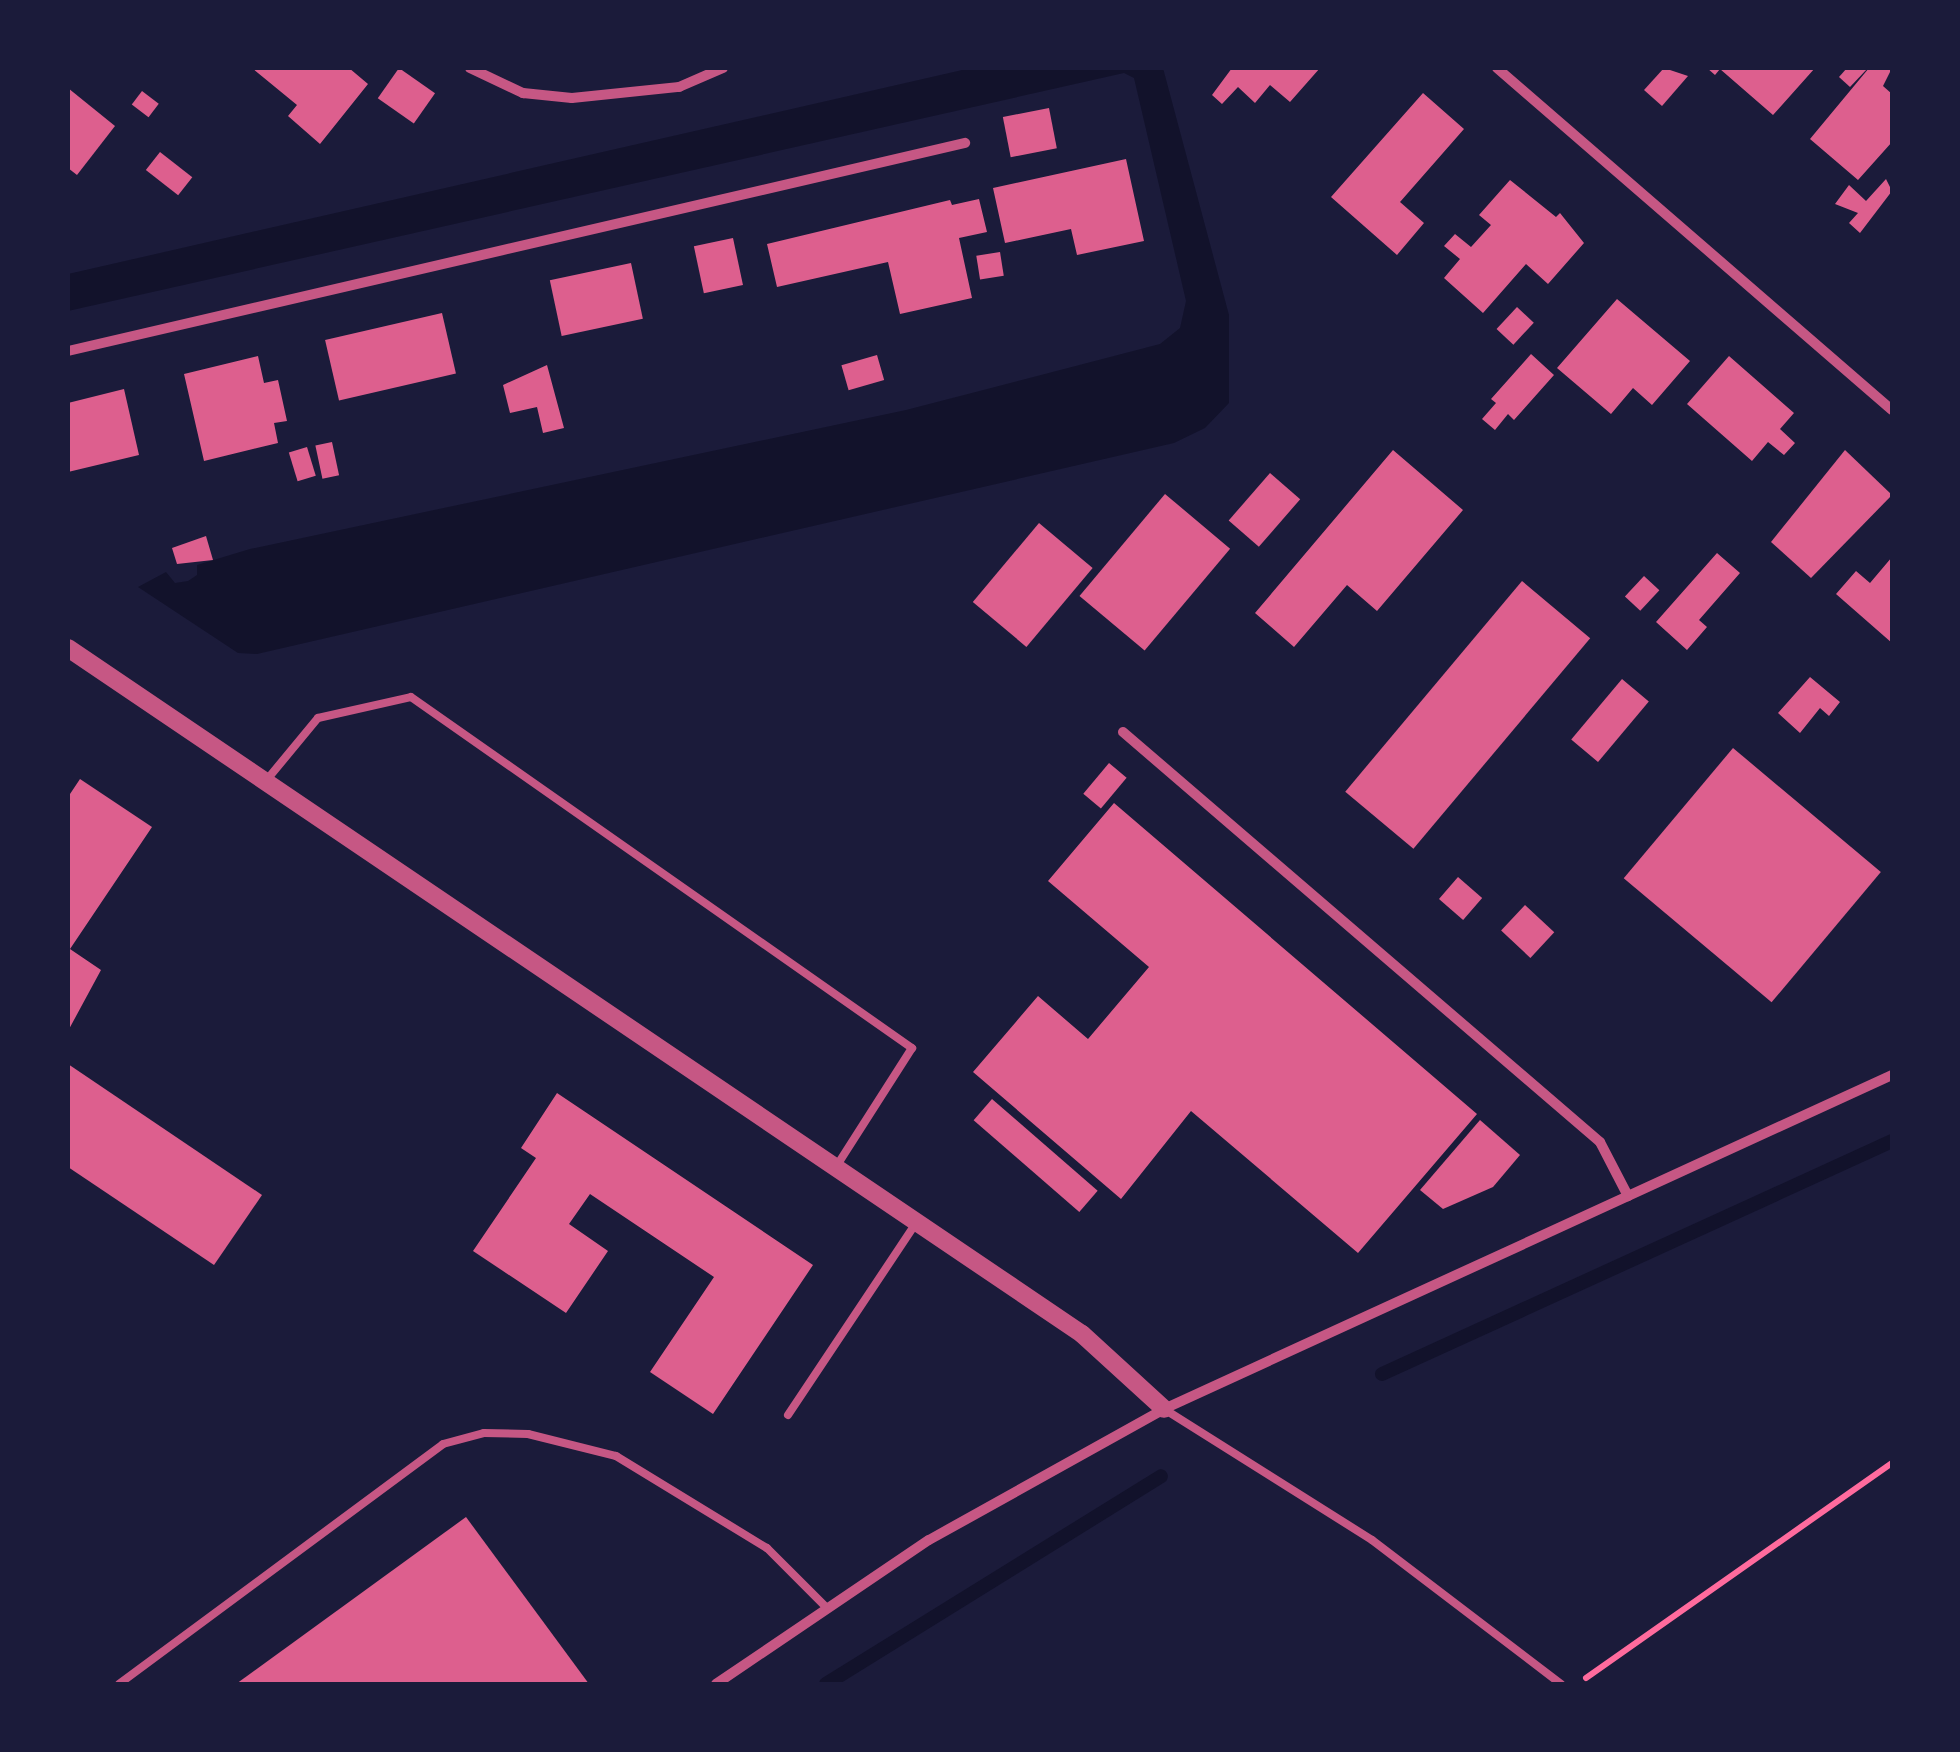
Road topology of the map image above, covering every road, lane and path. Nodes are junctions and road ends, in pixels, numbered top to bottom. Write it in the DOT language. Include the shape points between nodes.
graph roads {
  1 [pos="470,68"];
  2 [pos="723,68"];
  3 [pos="1497,68"];
  4 [pos="965,143"];
  5 [pos="68,350"];
  6 [pos="1892,410"];
  7 [pos="68,648"];
  8 [pos="1123,732"];
  9 [pos="266,782"];
  10 [pos="1892,1075"];
  11 [pos="836,1167"];
  12 [pos="1628,1196"];
  13 [pos="917,1222"];
  14 [pos="1164,1409"];
  15 [pos="788,1415"];
  16 [pos="1892,1463"];
  17 [pos="828,1609"];
  18 [pos="119,1684"];
  19 [pos="716,1684"];
  20 [pos="1561,1684"];
  21 [pos="1577,1684"];
  1 -- 2 [label="street" via="523,93 572,98 680,86"];
  3 -- 6 [label="street"];
  4 -- 5 [label="street"];
  7 -- 9 [label="street"];
  8 -- 12 [label="street" via="1600,1142"];
  9 -- 11 [label="street"];
  9 -- 11 [label="lane" via="318,718 410,697 912,1048"];
  10 -- 12 [label="street"];
  11 -- 13 [label="street"];
  12 -- 14 [label="street"];
  13 -- 14 [label="street" via="1082,1334"];
  13 -- 15 [label="lane"];
  14 -- 17 [label="street" via="929,1540"];
  14 -- 20 [label="lane" via="1372,1540"];
  16 -- 21 [label="path"];
  17 -- 18 [label="lane" via="768,1548 616,1456 528,1434 484,1433 443,1444"];
  17 -- 19 [label="street"];
}
